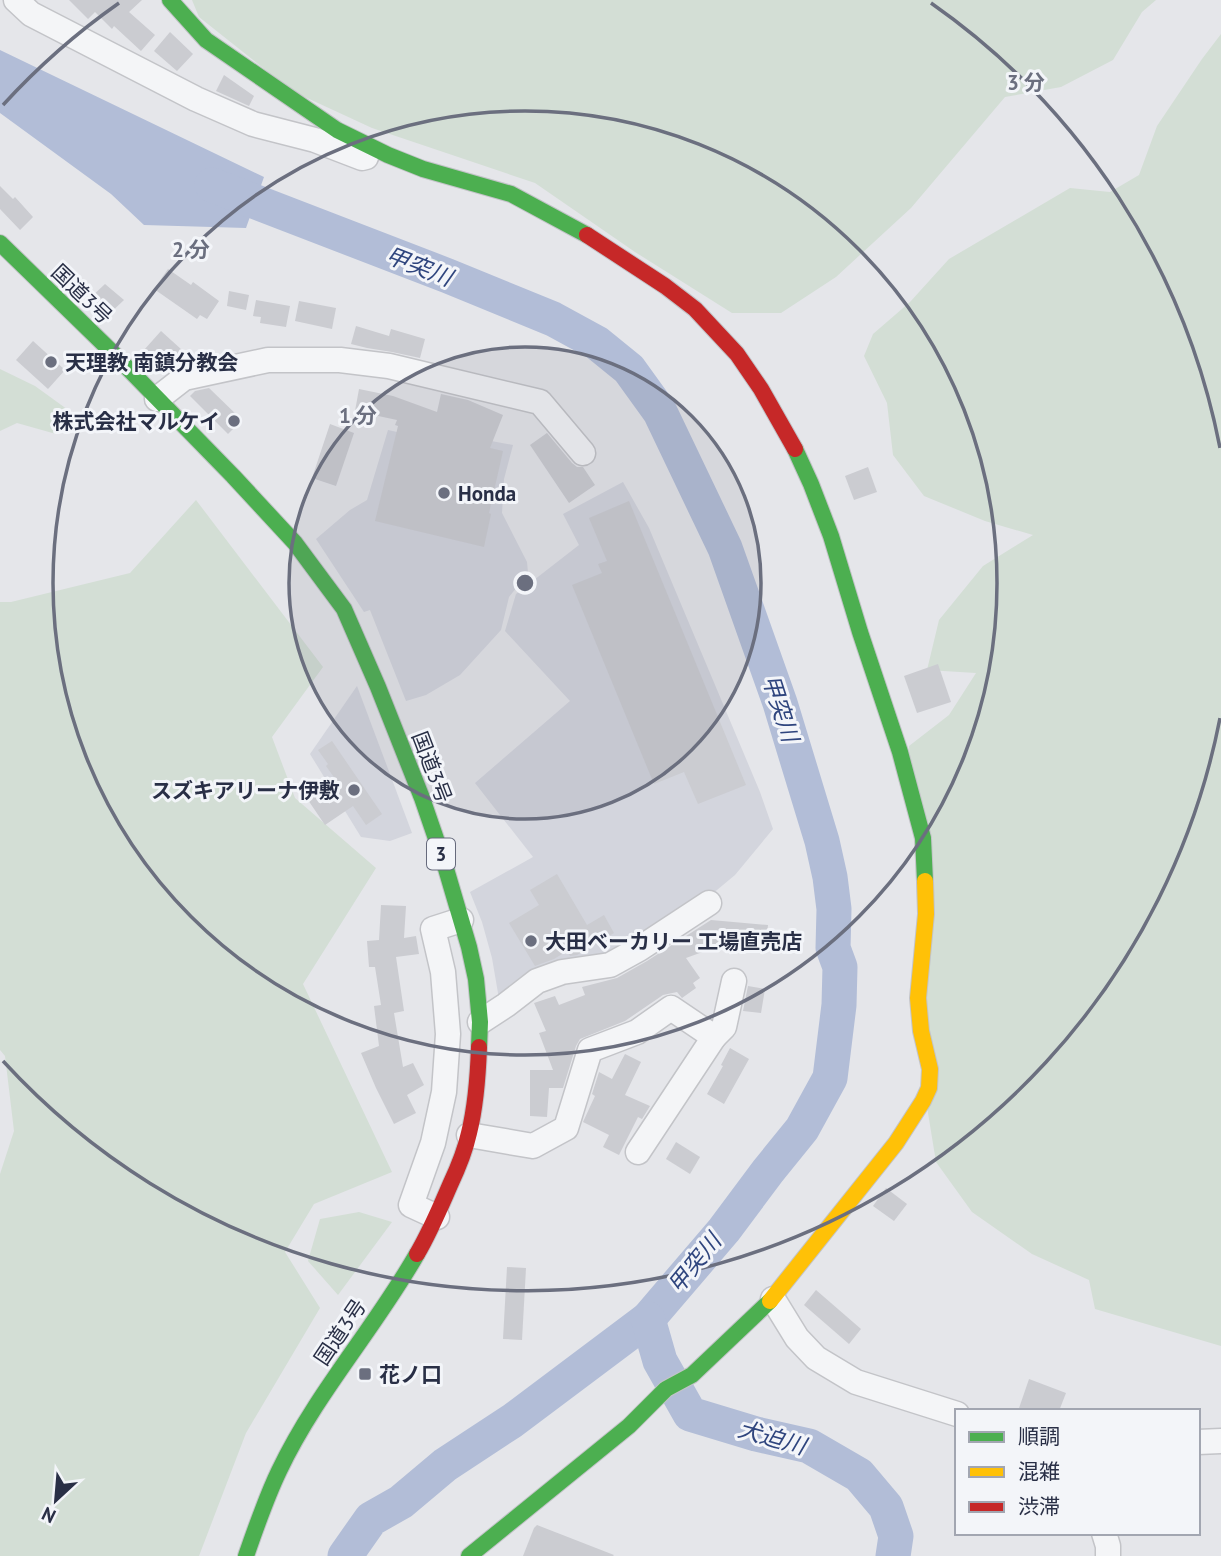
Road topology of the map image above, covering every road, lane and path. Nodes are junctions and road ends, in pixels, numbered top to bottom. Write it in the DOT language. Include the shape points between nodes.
graph roads {
  1 [pos="16,0"];
  2 [pos="170,0"];
  3 [pos="388,155"];
  4 [pos="0,243"];
  5 [pos="157,399"];
  6 [pos="583,453"];
  7 [pos="709,903"];
  8 [pos="461,919"];
  9 [pos="734,981"];
  10 [pos="480,1022"];
  11 [pos="715,1037"];
  12 [pos="469,1135"];
  13 [pos="638,1152"];
  14 [pos="437,1217"];
  15 [pos="773,1300"];
  16 [pos="955,1413"];
  17 [pos="1221,1441"];
  18 [pos="1200,1442"];
  19 [pos="1105,1535"];
  20 [pos="246,1556"];
  21 [pos="469,1556"];
  22 [pos="1108,1556"];
  1 -- 3 [label="street" via="31,14 253,124 362,158"];
  2 -- 3 [label="main road" via="206,40 337,130"];
  3 -- 15 [label="main road" via="510,194 545,211 622,257 695,309 737,354 761,389 791,440 831,536 923,838 926,914 918,998 929,1088 896,1143"];
  4 -- 5 [label="main road, 国道3号 / 3"];
  5 -- 6 [label="street" via="184,378 268,360 340,360 389,366 540,402"];
  5 -- 8 [label="main road, 国道3号 / 3" via="295,543 344,610 422,798"];
  7 -- 10 [label="street" via="610,965 537,981"];
  8 -- 10 [label="main road, 国道3号 / 3" via="476,979"];
  8 -- 14 [label="street" via="433,929 443,972 448,1034 444,1092 433,1143 411,1205"];
  9 -- 11 [label="street" via="724,1027"];
  10 -- 12 [label="main road, 国道3号 / 3" via="478,1082"];
  11 -- 12 [label="street" via="671,1008 637,1032 590,1050 566,1128 533,1146"];
  11 -- 13 [label="street"];
  12 -- 14 [label="main road, 国道3号 / 3"];
  14 -- 20 [label="main road, 国道3号 / 3" via="414,1260 302,1429 279,1470"];
  15 -- 16 [label="street" via="816,1358 856,1382"];
  15 -- 21 [label="main road" via="692,1375 666,1388 629,1426"];
  17 -- 18 [label="street"];
  19 -- 22 [label="street"];
}
